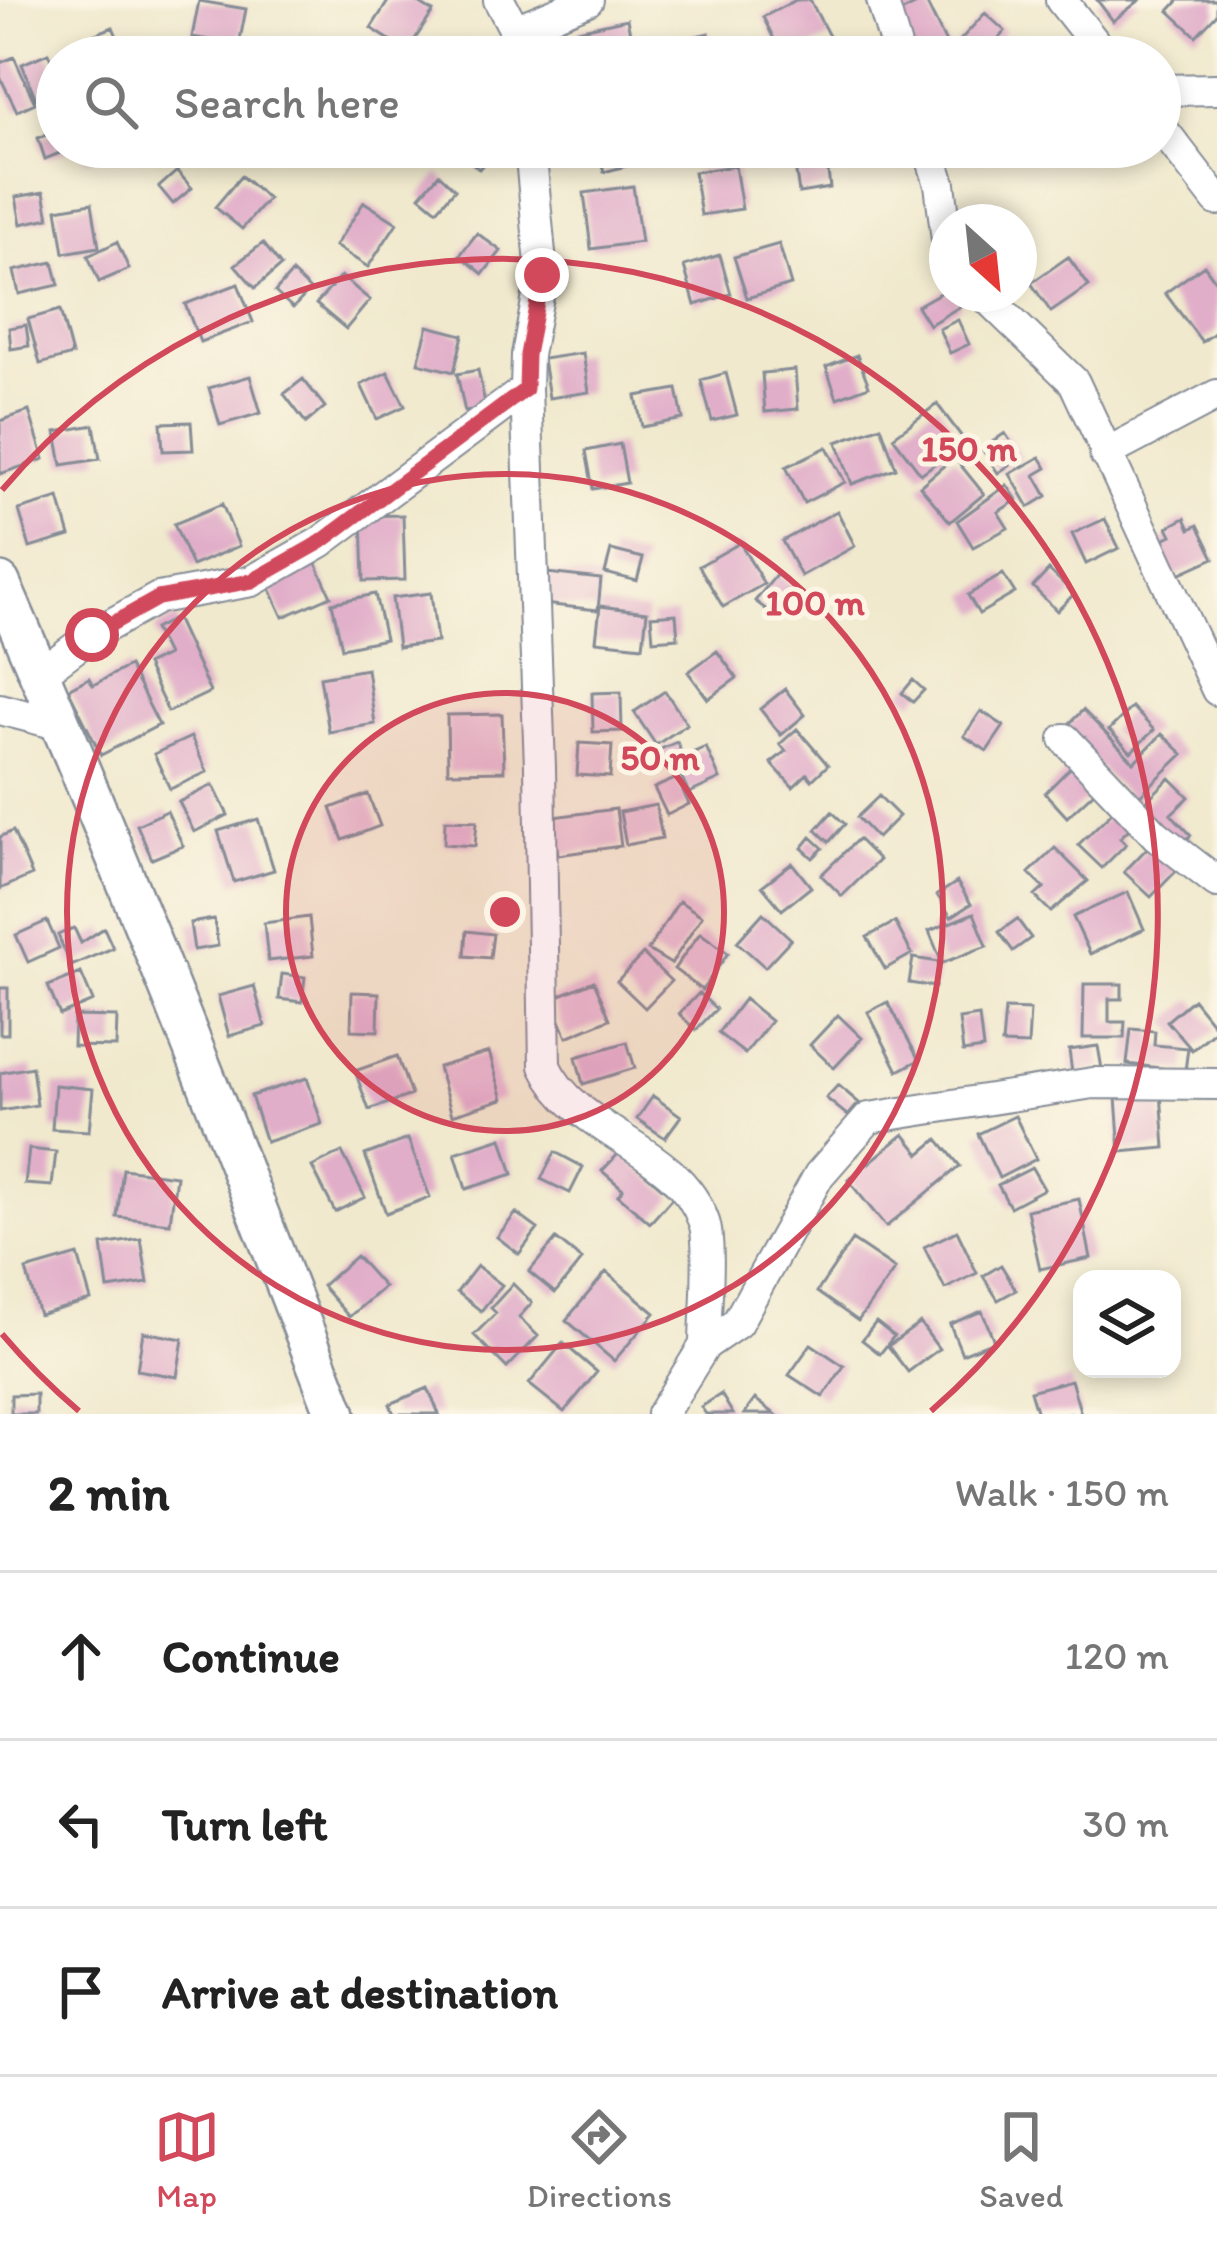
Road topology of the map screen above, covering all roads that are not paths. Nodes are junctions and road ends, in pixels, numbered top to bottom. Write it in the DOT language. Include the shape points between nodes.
graph roads {
  1 [pos="499,0"];
  2 [pos="588,0"];
  3 [pos="882,0"];
  4 [pos="1061,0"];
  5 [pos="514,36"];
  6 [pos="530,36"];
  7 [pos="893,36"];
  8 [pos="1089,36"];
  9 [pos="1217,89"];
  10 [pos="1181,90"];
  11 [pos="1181,153"];
  12 [pos="532,168"];
  13 [pos="935,168"];
  14 [pos="1217,200"];
  15 [pos="943,204"];
  16 [pos="1002,312"];
  17 [pos="526,389"];
  18 [pos="1217,394"];
  19 [pos="1105,454"];
  20 [pos="0,583"];
  21 [pos="40,674"];
  22 [pos="1217,691"];
  23 [pos="0,709"];
  24 [pos="65,726"];
  25 [pos="1065,739"];
  26 [pos="1217,882"];
  27 [pos="1217,1084"];
  28 [pos="705,1345"];
  29 [pos="337,1414"];
  30 [pos="662,1414"];
  1 -- 5 [label="street"];
  2 -- 6 [label="street"];
  3 -- 7 [label="street"];
  4 -- 8 [label="street"];
  9 -- 10 [label="street"];
  11 -- 14 [label="street"];
  12 -- 17 [label="street" via="542,275"];
  13 -- 15 [label="street"];
  16 -- 19 [label="street" via="1074,382"];
  17 -- 21 [label="street" via="321,542 252,581 158,598"];
  17 -- 28 [label="street" via="545,1066 554,1087 681,1182 705,1224"];
  18 -- 19 [label="street"];
  19 -- 22 [label="street"];
  20 -- 21 [label="street"];
  21 -- 24 [label="street"];
  23 -- 24 [label="street"];
  24 -- 29 [label="street"];
  25 -- 26 [label="street" via="1156,835"];
  27 -- 28 [label="street" via="1093,1083 869,1118 819,1175 737,1323"];
  28 -- 30 [label="street"];
}
